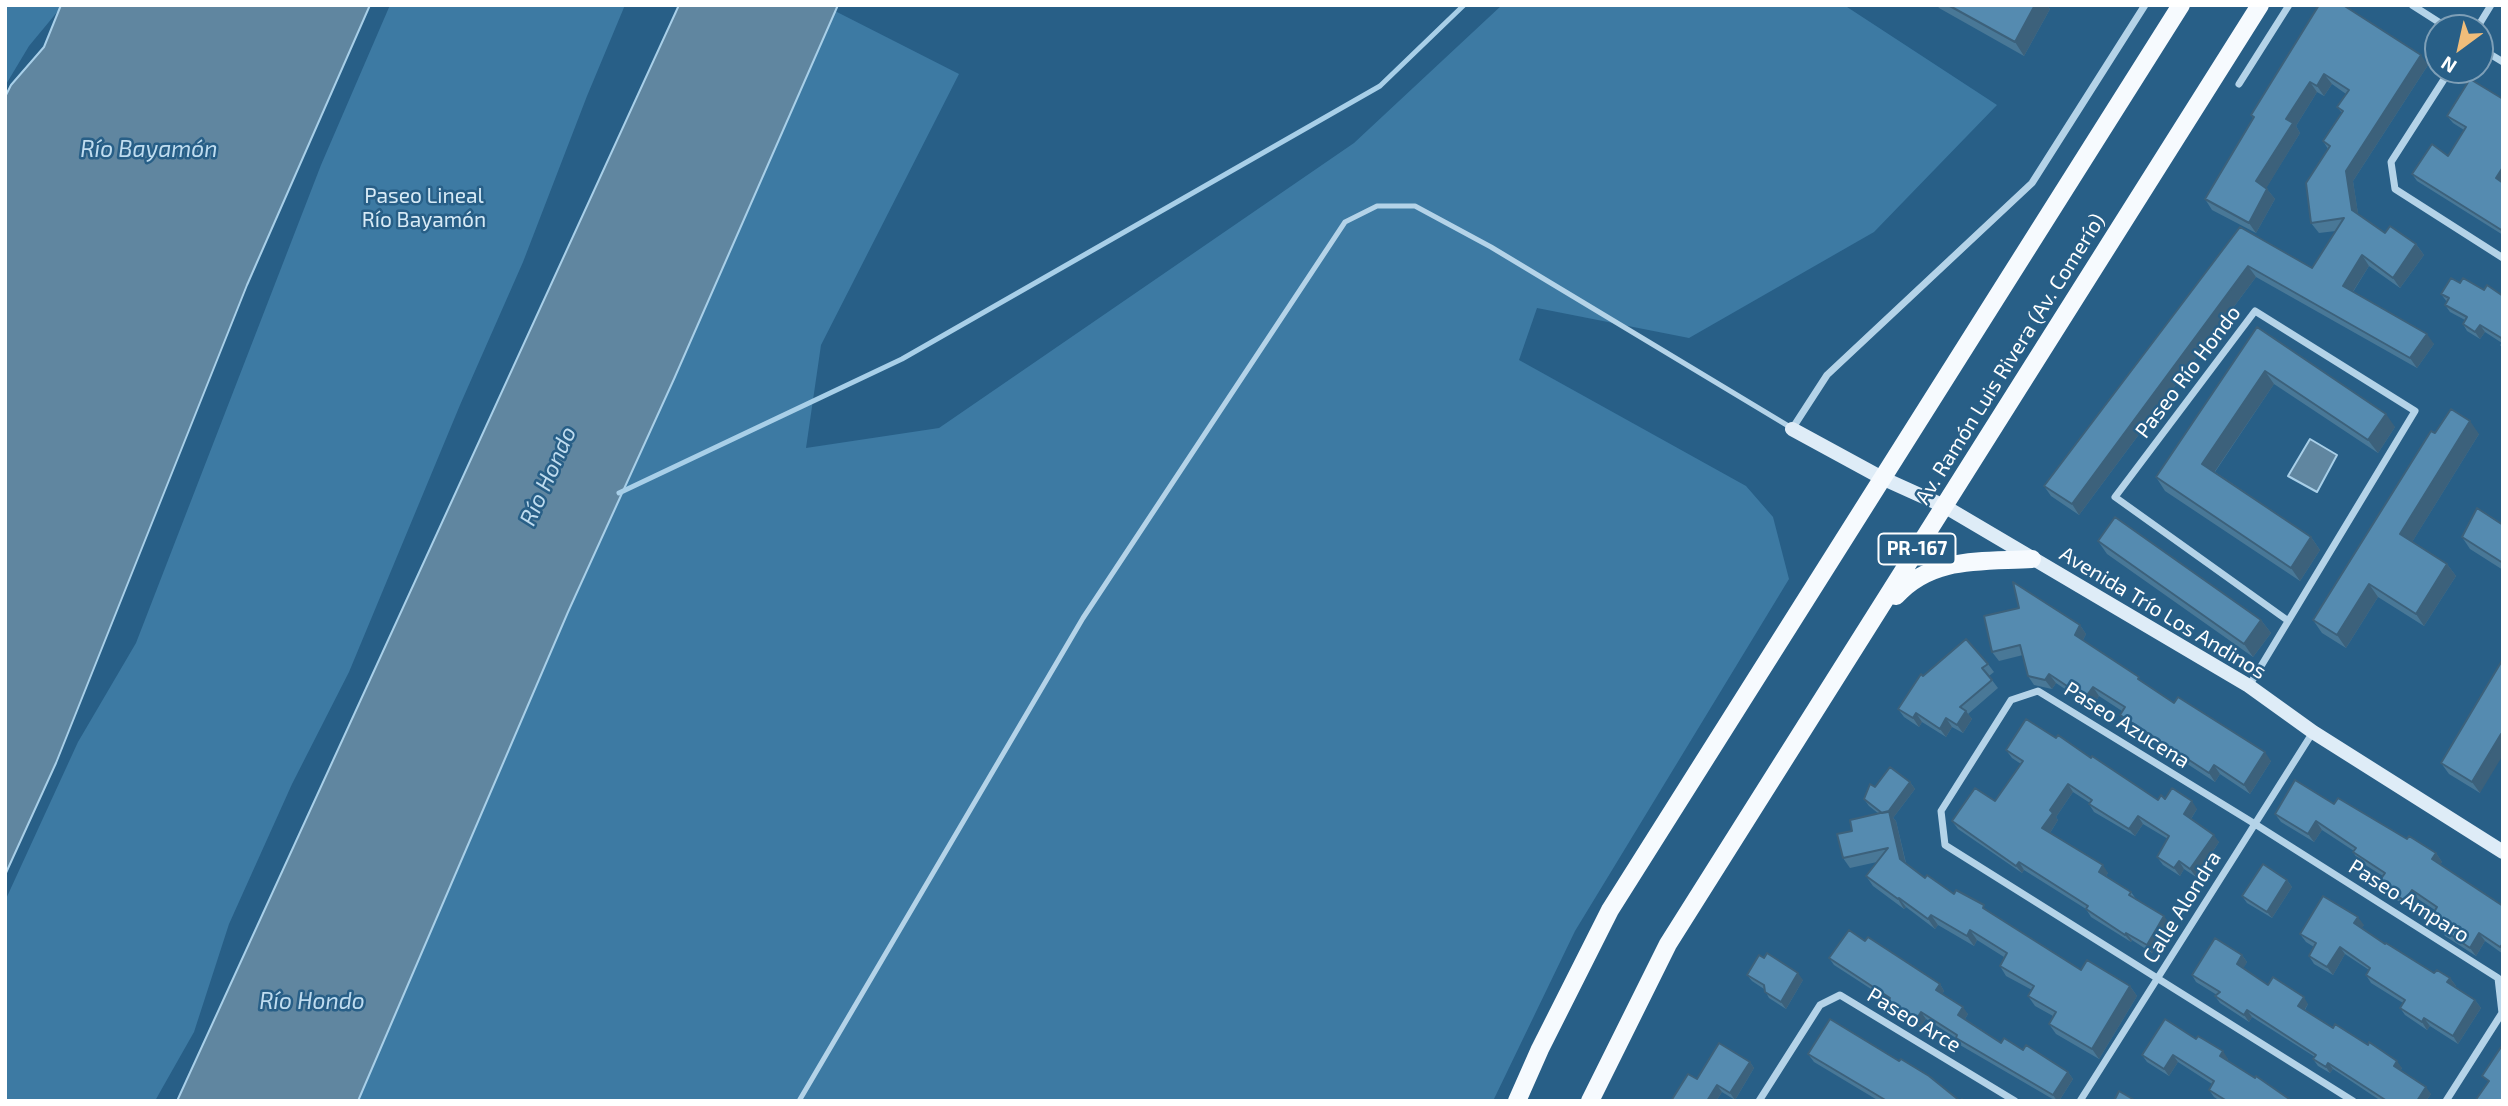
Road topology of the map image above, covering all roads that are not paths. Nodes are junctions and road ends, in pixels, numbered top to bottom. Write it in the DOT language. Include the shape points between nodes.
graph roads {
  1 [pos="2145,5"];
  2 [pos="2181,5"];
  3 [pos="2260,5"];
  4 [pos="2289,5"];
  5 [pos="2239,84"];
  6 [pos="2441,84"];
  7 [pos="2503,258"];
  8 [pos="1792,429"];
  9 [pos="1882,478"];
  10 [pos="1944,506"];
  11 [pos="2032,559"];
  12 [pos="2287,620"];
  13 [pos="1867,627"];
  14 [pos="2249,686"];
  15 [pos="2313,732"];
  16 [pos="2255,824"];
  17 [pos="2503,852"];
  18 [pos="2157,979"];
  19 [pos="799,1101"];
  20 [pos="1517,1101"];
  21 [pos="1590,1101"];
  22 [pos="1759,1101"];
  23 [pos="2015,1101"];
  24 [pos="2080,1101"];
  25 [pos="2353,1101"];
  26 [pos="2446,1101"];
  1 -- 8 [label="street" via="2032,183 1827,374"];
  2 -- 9 [label="main road, Av. Ramón Luis Rivera (Av. Comerío) / PR-167"];
  3 -- 10 [label="main road, Av. Ramón Luis Rivera (Av. Comerío) / PR-167"];
  4 -- 5 [label="street"];
  6 -- 7 [label="street" via="2391,162 2395,189"];
  8 -- 9 [label="street, Avenida Trío Los Andinos"];
  8 -- 19 [label="lane" via="1415,206 1377,206 1345,222 1083,618"];
  9 -- 10 [label="street, Avenida Trío Los Andinos"];
  9 -- 20 [label="main road, Av. Ramón Luis Rivera (Av. Comerío) / PR-167" via="1610,911"];
  10 -- 11 [label="street, Avenida Trío Los Andinos"];
  10 -- 13 [label="main road, Av. Ramón Luis Rivera (Av. Comerío) / PR-167"];
  11 -- 13 [label="main road" via="1948,565 1929,571 1910,581"];
  11 -- 14 [label="street, Avenida Trío Los Andinos"];
  12 -- 12 [label="street, Paseo Río Hondo" via="2416,411 2255,311 2115,497"];
  12 -- 14 [label="street"];
  13 -- 21 [label="main road, Av. Ramón Luis Rivera (Av. Comerío) / PR-167" via="1668,944"];
  14 -- 15 [label="street, Avenida Trío Los Andinos"];
  15 -- 16 [label="street, Calle Alondra"];
  15 -- 17 [label="street, Avenida Trío Los Andinos"];
  16 -- 18 [label="street, Calle Alondra"];
  16 -- 18 [label="street, Paseo Azucena" via="2038,691 2011,700 1941,811 1945,845"];
  16 -- 26 [label="street, Paseo Amparo" via="2498,978 2502,1013"];
  18 -- 24 [label="street, Calle Alondra"];
  18 -- 25 [label="street"];
  22 -- 23 [label="street, Paseo Arce" via="1820,1005 1840,995"];
}
